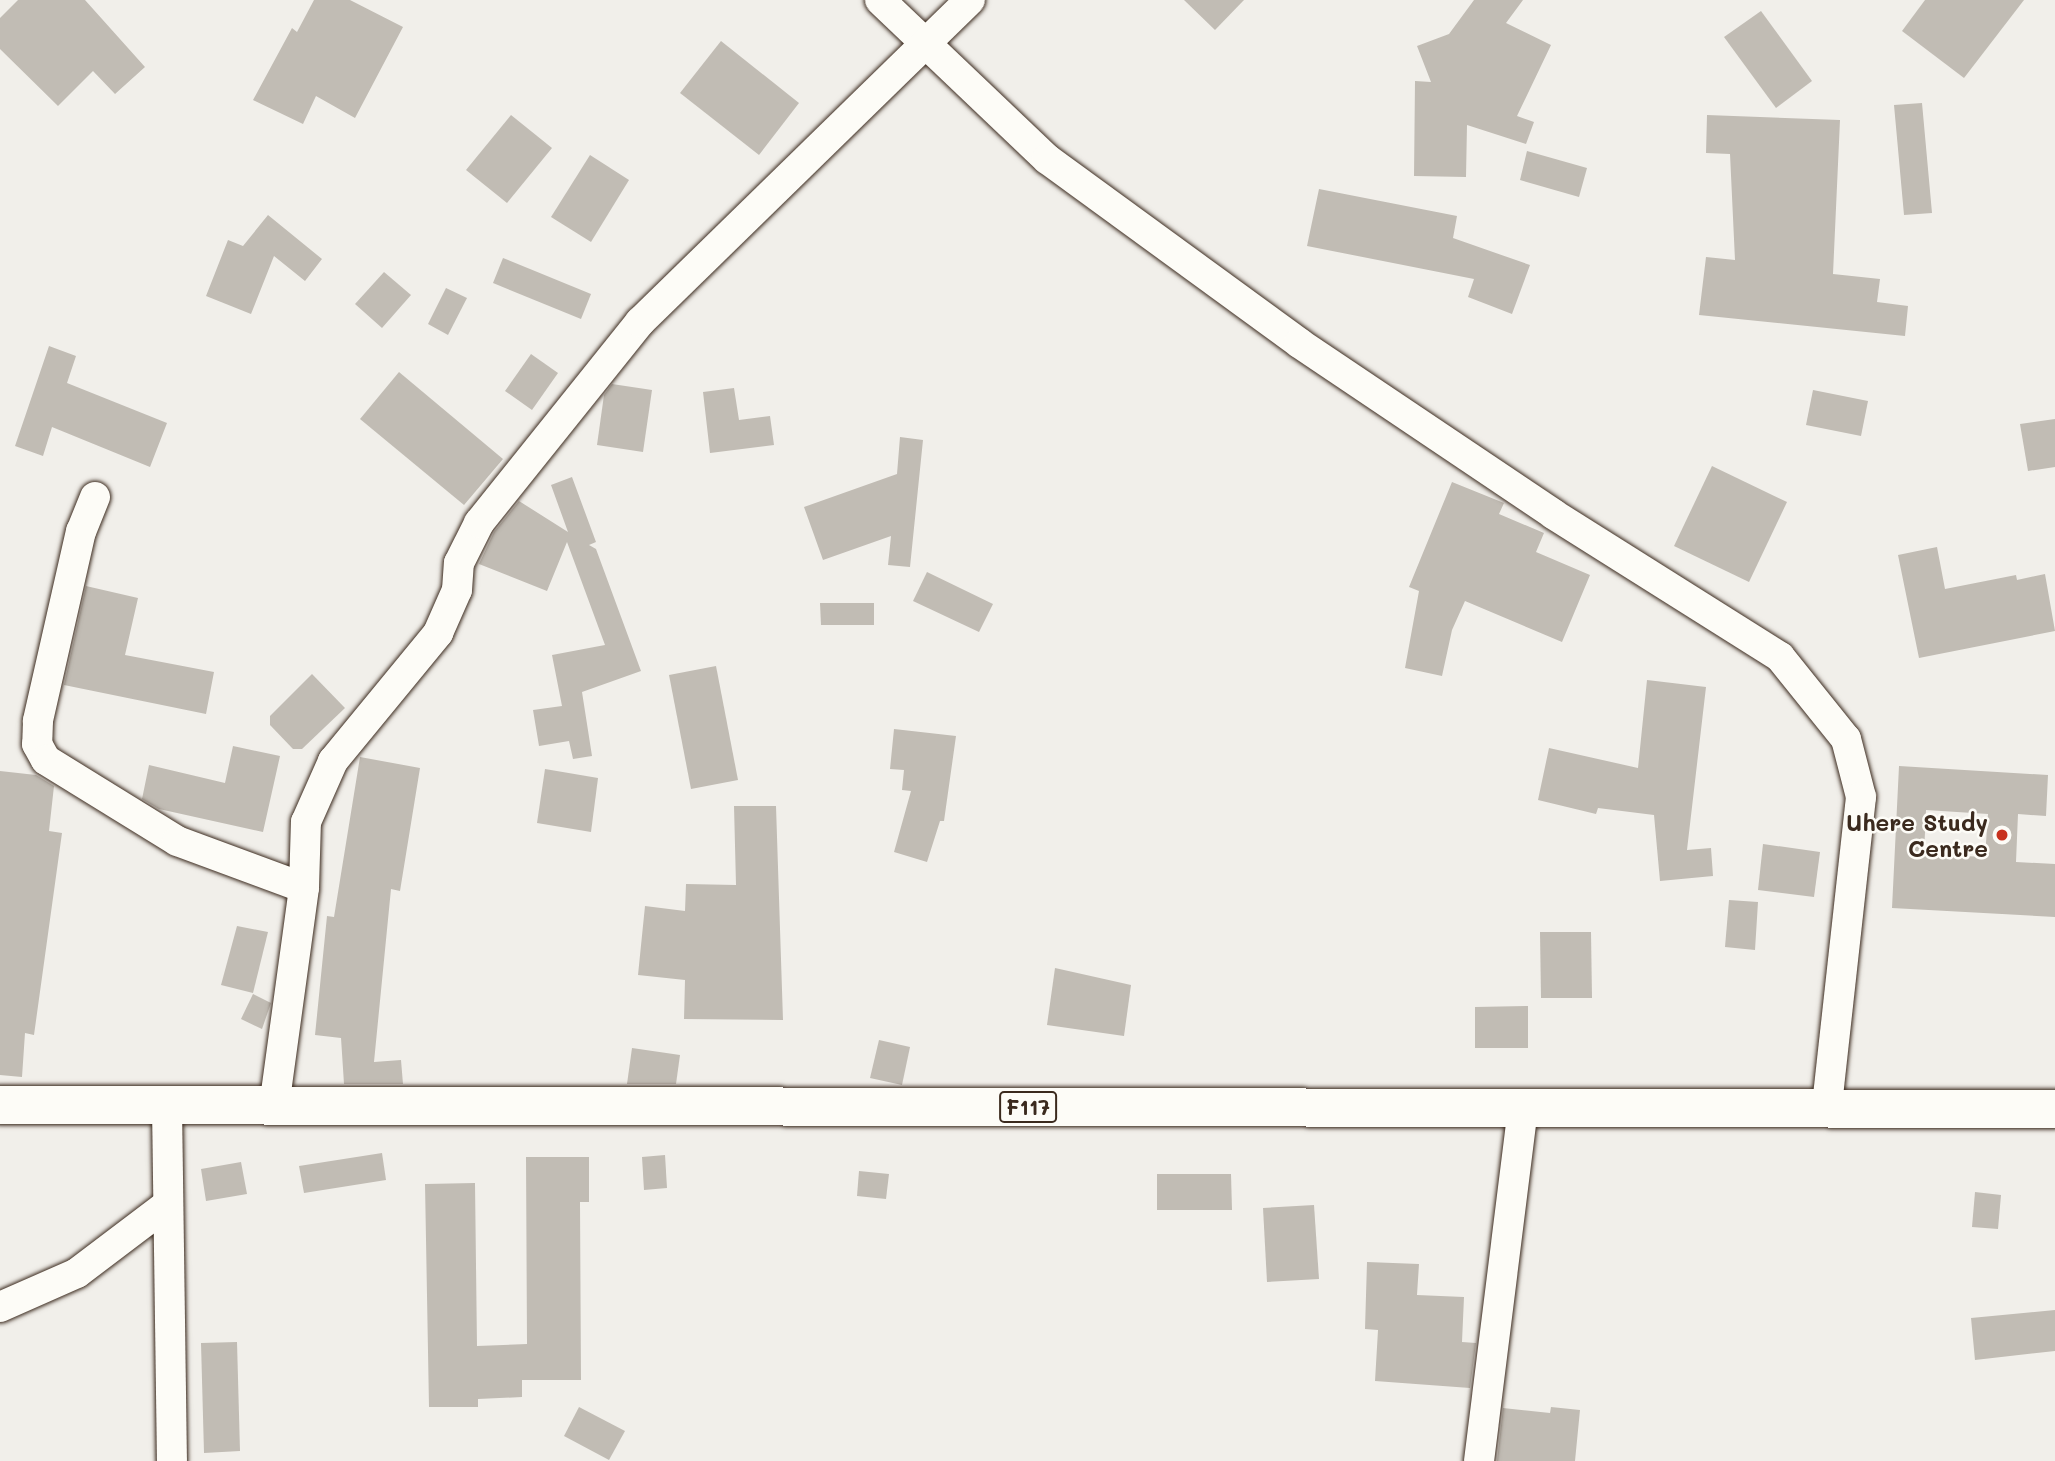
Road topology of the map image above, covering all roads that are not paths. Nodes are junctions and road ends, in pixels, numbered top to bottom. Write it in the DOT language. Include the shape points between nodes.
graph roads {
  1 [pos="880,0"];
  2 [pos="970,0"];
  3 [pos="929,43"];
  4 [pos="95,497"];
  5 [pos="304,888"];
  6 [pos="0,1105"];
  7 [pos="167,1107"];
  8 [pos="274,1107"];
  9 [pos="1523,1107"];
  10 [pos="1827,1107"];
  11 [pos="2055,1109"];
  12 [pos="167,1205"];
  13 [pos="0,1307"];
  14 [pos="172,1461"];
  15 [pos="1479,1461"];
  1 -- 3 [label="street"];
  2 -- 3 [label="street"];
  3 -- 5 [label="street" via="640,322 479,523 460,563 457,590 438,633 333,761 306,822"];
  3 -- 10 [label="street" via="1047,159 1299,344 1553,514 1780,657 1819,702 1846,739 1861,796"];
  4 -- 5 [label="street" via="81,531 38,721 37,744 47,760 177,841"];
  5 -- 8 [label="street"];
  6 -- 7 [label="main road, F117"];
  7 -- 8 [label="main road, F117"];
  7 -- 12 [label="street"];
  8 -- 9 [label="main road, F117"];
  9 -- 10 [label="main road, F117"];
  9 -- 15 [label="street"];
  10 -- 11 [label="main road, F117"];
  12 -- 13 [label="street" via="77,1273"];
  12 -- 14 [label="street"];
}
